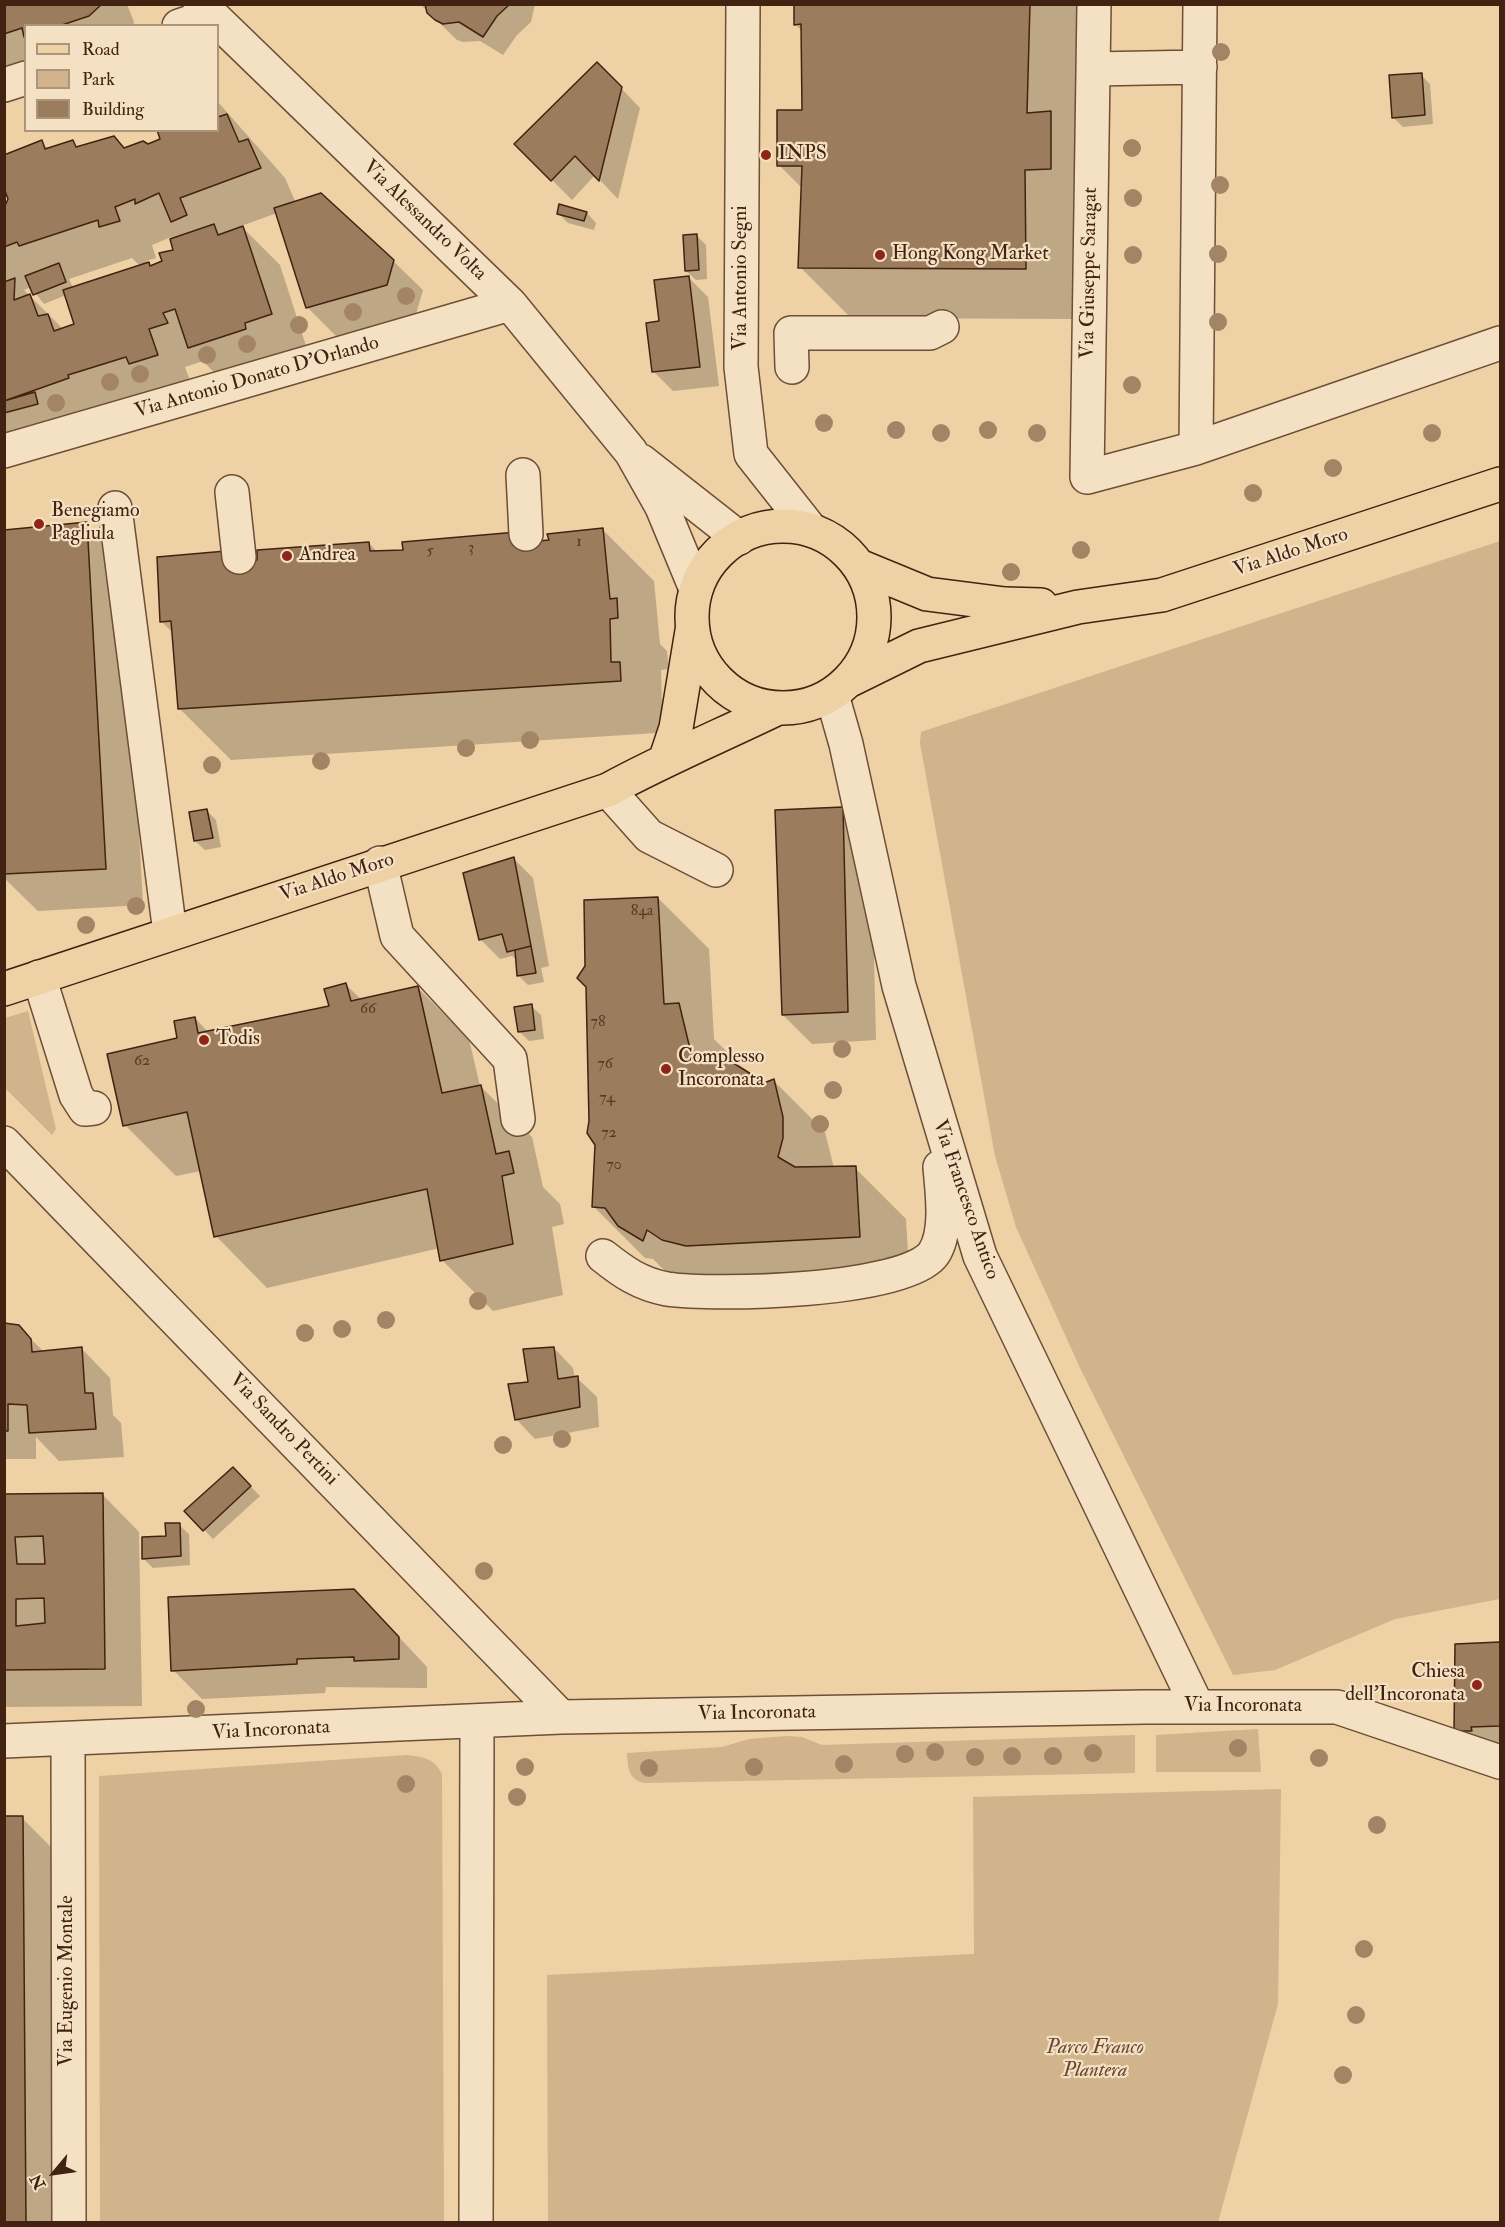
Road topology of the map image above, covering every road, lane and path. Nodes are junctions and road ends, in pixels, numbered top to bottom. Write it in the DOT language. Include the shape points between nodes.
graph roads {
  1 [pos="743,4"];
  2 [pos="1094,4"];
  3 [pos="1200,4"];
  4 [pos="206,10"];
  5 [pos="182,24"];
  6 [pos="1200,67"];
  7 [pos="1093,69"];
  8 [pos="24,79"];
  9 [pos="4,85"];
  10 [pos="510,304"];
  11 [pos="942,327"];
  12 [pos="1500,343"];
  13 [pos="792,367"];
  14 [pos="1196,448"];
  15 [pos="4,451"];
  16 [pos="630,452"];
  17 [pos="523,475"];
  18 [pos="1500,484"];
  19 [pos="232,492"];
  20 [pos="115,508"];
  21 [pos="811,530"];
  22 [pos="526,534"];
  23 [pos="739,538"];
  24 [pos="239,557"];
  25 [pos="859,566"];
  26 [pos="696,589"];
  27 [pos="1078,607"];
  28 [pos="693,630"];
  29 [pos="841,688"];
  30 [pos="776,709"];
  31 [pos="666,758"];
  32 [pos="608,790"];
  33 [pos="380,863"];
  34 [pos="716,870"];
  35 [pos="170,933"];
  36 [pos="39,977"];
  37 [pos="4,989"];
  38 [pos="94,1108"];
  39 [pos="518,1119"];
  40 [pos="938,1121"];
  41 [pos="4,1143"];
  42 [pos="603,1256"];
  43 [pos="980,1256"];
  44 [pos="928,1259"];
  45 [pos="1197,1706"];
  46 [pos="561,1718"];
  47 [pos="477,1721"];
  48 [pos="68,1740"];
  49 [pos="4,1741"];
  50 [pos="1500,1762"];
  51 [pos="69,2223"];
  52 [pos="476,2223"];
  1 -- 21 [label="street, Via Antonio Segni" via="741,367 751,454"];
  2 -- 7 [label="street, Via Giuseppe Saragat"];
  3 -- 6 [label="street"];
  4 -- 5 [label="street"];
  4 -- 10 [label="street, Via Alessandro Volta"];
  6 -- 7 [label="street"];
  6 -- 14 [label="street"];
  7 -- 14 [label="street, Via Giuseppe Saragat" via="1087,477"];
  8 -- 9 [label="street"];
  10 -- 15 [label="street, Via Antonio Donato D'Orlando"];
  10 -- 16 [label="street, Via Alessandro Volta"];
  11 -- 13 [label="street" via="930,333 791,333"];
  12 -- 14 [label="street"];
  16 -- 23 [label="street, Via Alessandro Volta"];
  16 -- 26 [label="street, Via Alessandro Volta" via="662,507"];
  17 -- 22 [label="street"];
  18 -- 27 [label="main road, Via Aldo Moro" via="1162,595"];
  19 -- 24 [label="street"];
  20 -- 35 [label="street"];
  21 -- 23 [label="main road" via="781,525 751,531"];
  21 -- 25 [label="main road" via="838,544"];
  23 -- 26 [label="main road" via="708,564"];
  25 -- 27 [label="main road, Via Aldo Moro" via="927,594 1005,604"];
  25 -- 29 [label="main road" via="872,594 875,625 867,654"];
  26 -- 28 [label="main road"];
  27 -- 29 [label="main road, Via Aldo Moro" via="920,646"];
  28 -- 30 [label="main road" via="702,659 720,684 746,701"];
  28 -- 31 [label="main road" via="676,728"];
  29 -- 30 [label="main road" via="805,707"];
  29 -- 40 [label="street, Via Francesco Antico" via="846,744 899,986"];
  30 -- 31 [label="main road, Via Aldo Moro"];
  31 -- 32 [label="main road, Via Aldo Moro"];
  32 -- 33 [label="main road, Via Aldo Moro"];
  32 -- 34 [label="street" via="648,836"];
  33 -- 35 [label="main road, Via Aldo Moro"];
  33 -- 39 [label="street" via="397,936 510,1059"];
  35 -- 36 [label="main road, Via Aldo Moro"];
  36 -- 37 [label="main road, Via Aldo Moro"];
  36 -- 38 [label="street" via="76,1095 85,1109"];
  40 -- 43 [label="street, Via Francesco Antico"];
  40 -- 44 [label="street" via="940,1233"];
  41 -- 46 [label="street, Via Sandro Pertini"];
  42 -- 44 [label="street" via="631,1278 667,1289 758,1292 886,1278"];
  43 -- 44 [label="street"];
  43 -- 45 [label="street, Via Francesco Antico"];
  45 -- 46 [label="street, Via Incoronata"];
  45 -- 50 [label="street, Via Incoronata" via="1337,1707"];
  46 -- 47 [label="street, Via Incoronata"];
  47 -- 48 [label="street, Via Incoronata"];
  47 -- 52 [label="street"];
  48 -- 49 [label="street, Via Incoronata"];
  48 -- 51 [label="street, Via Eugenio Montale"];
}
